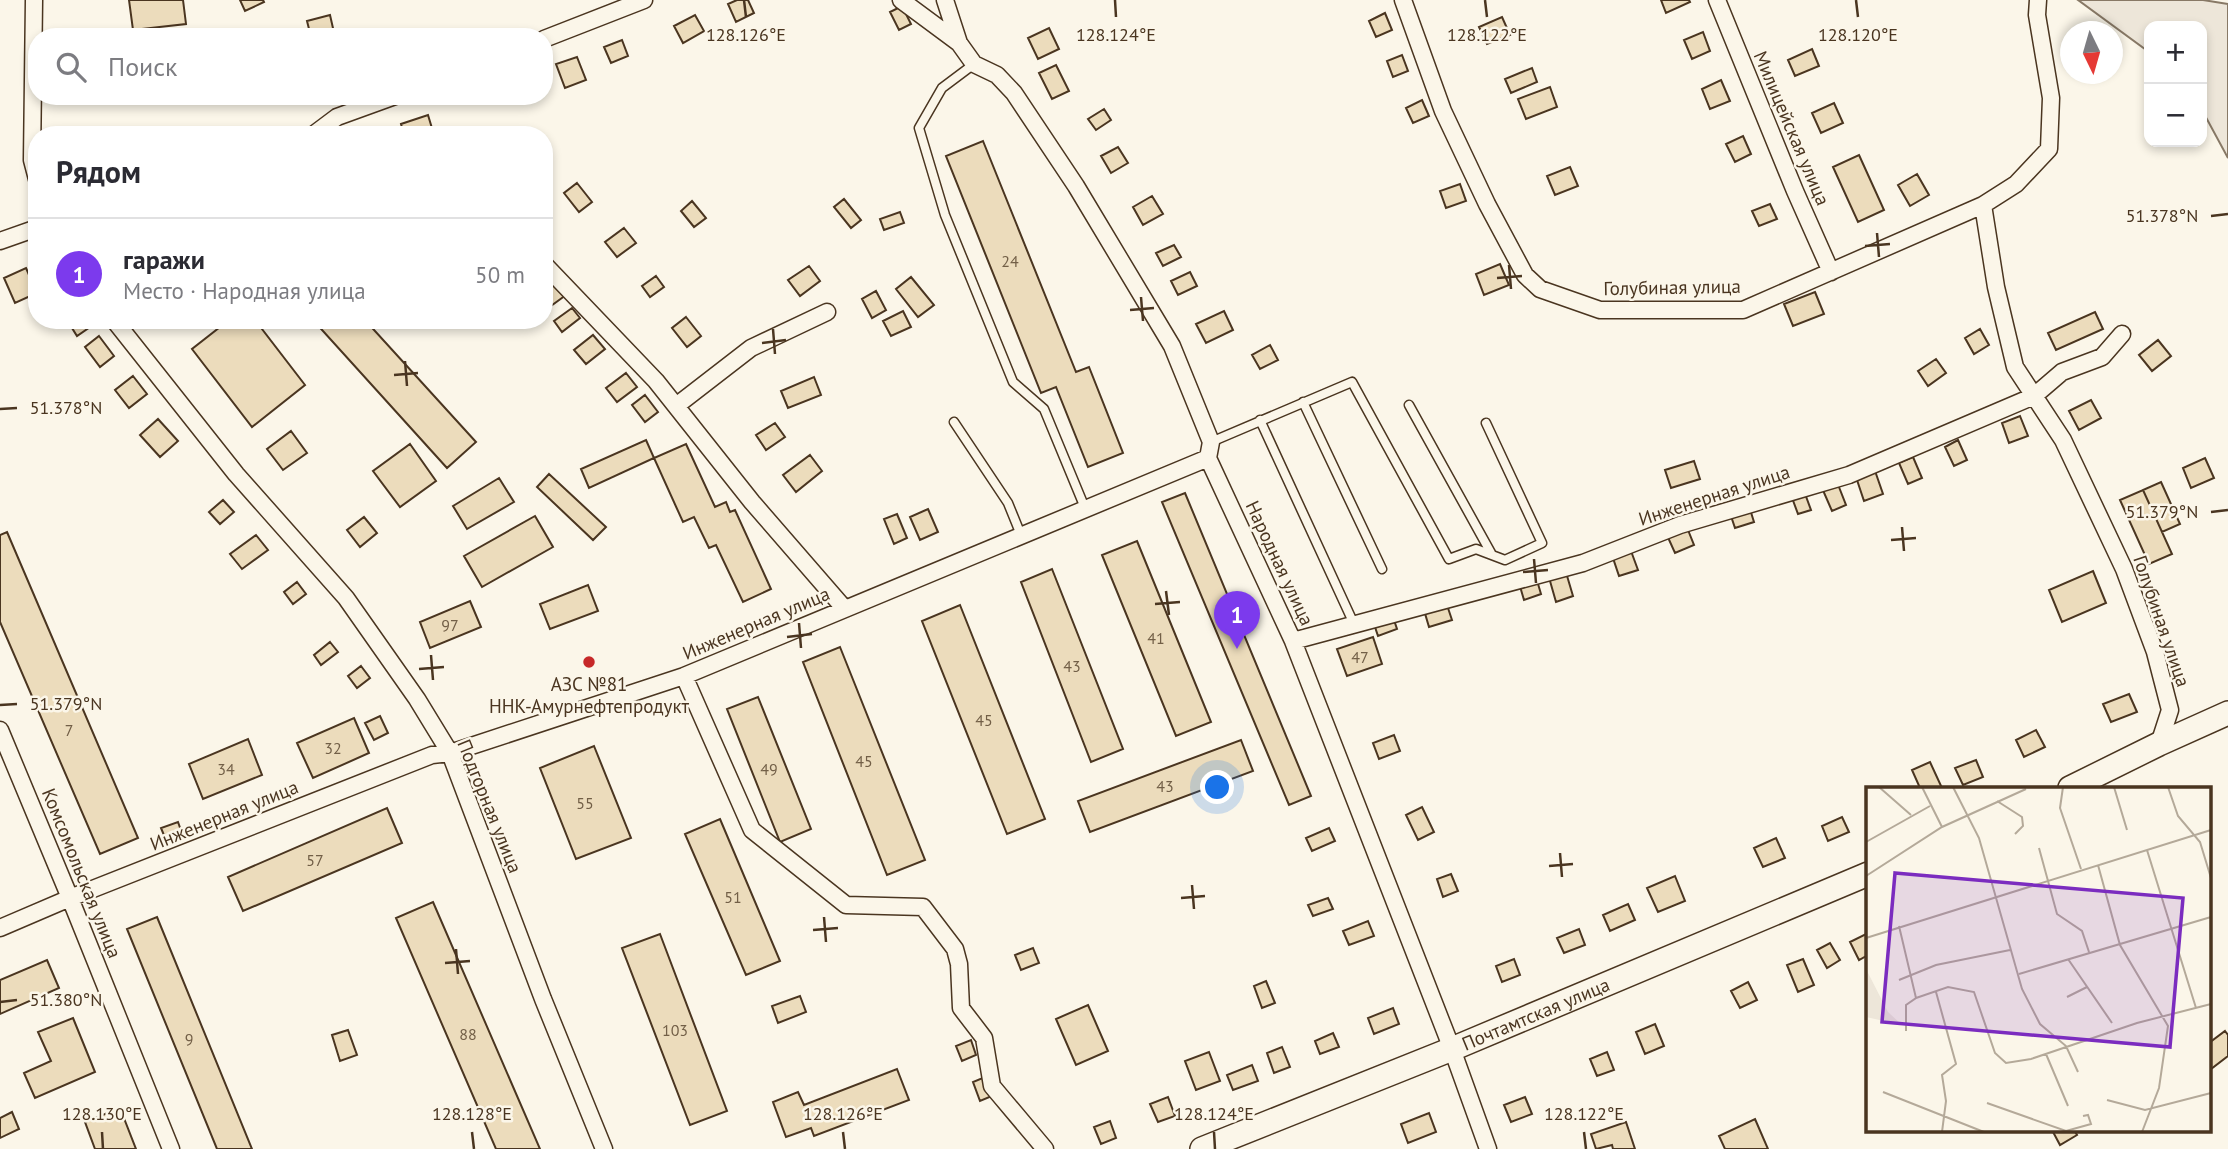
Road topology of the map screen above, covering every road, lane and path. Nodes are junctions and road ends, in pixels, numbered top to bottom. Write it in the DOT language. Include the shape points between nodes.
graph roads {
  1 [pos="34,0"];
  2 [pos="644,0"];
  3 [pos="901,0"];
  4 [pos="945,0"];
  5 [pos="1403,0"];
  6 [pos="1717,0"];
  7 [pos="2038,0"];
  8 [pos="34,28"];
  9 [pos="553,35"];
  10 [pos="958,43"];
  11 [pos="974,64"];
  12 [pos="33,105"];
  13 [pos="370,105"];
  14 [pos="32,126"];
  15 [pos="325,126"];
  16 [pos="1983,205"];
  17 [pos="28,231"];
  18 [pos="0,241"];
  19 [pos="1831,271"];
  20 [pos="553,273"];
  21 [pos="827,312"];
  22 [pos="121,329"];
  23 [pos="2122,334"];
  24 [pos="2034,396"];
  25 [pos="1303,402"];
  26 [pos="1409,405"];
  27 [pos="676,406"];
  28 [pos="1261,420"];
  29 [pos="954,422"];
  30 [pos="1486,423"];
  31 [pos="1211,442"];
  32 [pos="1208,458"];
  33 [pos="1085,508"];
  34 [pos="1021,535"];
  35 [pos="1491,553"];
  36 [pos="1382,569"];
  37 [pos="844,608"];
  38 [pos="1355,625"];
  39 [pos="1293,641"];
  40 [pos="684,676"];
  41 [pos="2228,713"];
  42 [pos="0,730"];
  43 [pos="2160,744"];
  44 [pos="450,753"];
  45 [pos="2074,787"];
  46 [pos="1866,874"];
  47 [pos="70,898"];
  48 [pos="0,928"];
  49 [pos="1452,1049"];
  50 [pos="171,1149"];
  51 [pos="604,1149"];
  52 [pos="1045,1149"];
  53 [pos="1202,1149"];
  54 [pos="1488,1149"];
  1 -- 8 [label="street"];
  2 -- 9 [label="street"];
  3 -- 10 [label="street"];
  4 -- 10 [label="street"];
  5 -- 19 [label="street, Голубиная улица" via="1443,111 1487,204 1525,275 1540,289 1600,310 1743,310"];
  6 -- 19 [label="street, Милицейская улица"];
  7 -- 16 [label="street, Голубиная улица" via="2051,98 2049,149 2017,184"];
  10 -- 11 [label="street"];
  11 -- 31 [label="street" via="997,75 1014,93 1076,186 1171,346"];
  11 -- 33 [label="lane" via="942,88 919,128 945,215 1013,382 1044,409"];
  12 -- 14 [label="street"];
  13 -- 15 [label="street"];
  16 -- 19 [label="street, Голубиная улица"];
  16 -- 24 [label="street, Голубиная улица" via="2015,366"];
  17 -- 18 [label="street"];
  20 -- 27 [label="street"];
  21 -- 27 [label="street" via="751,348"];
  22 -- 44 [label="street, Подгорная улица" via="236,474 346,598"];
  23 -- 24 [label="street, Инженерная улица" via="2102,356 2062,372"];
  24 -- 38 [label="street, Инженерная улица" via="1849,475 1680,525 1583,563"];
  24 -- 43 [label="street, Голубиная улица" via="2068,451 2124,569 2155,652 2170,710"];
  25 -- 28 [label="lane"];
  25 -- 35 [label="lane" via="1352,382 1449,559 1476,549"];
  25 -- 36 [label="lane"];
  26 -- 35 [label="lane"];
  27 -- 37 [label="street"];
  28 -- 31 [label="lane"];
  28 -- 38 [label="lane"];
  29 -- 34 [label="lane" via="1008,503"];
  30 -- 35 [label="lane" via="1542,543 1505,559"];
  31 -- 32 [label="street"];
  32 -- 33 [label="street, Инженерная улица"];
  32 -- 39 [label="street, Народная улица"];
  33 -- 34 [label="street, Инженерная улица"];
  34 -- 37 [label="street, Инженерная улица"];
  37 -- 40 [label="street, Инженерная улица"];
  38 -- 39 [label="street, Инженерная улица"];
  39 -- 49 [label="street, Народная улица"];
  40 -- 44 [label="street, Инженерная улица"];
  40 -- 52 [label="street" via="752,830 846,905 923,907 955,948 961,1008 984,1038 992,1086"];
  41 -- 43 [label="street"];
  42 -- 47 [label="street, Комсомольская улица"];
  43 -- 45 [label="street"];
  44 -- 47 [label="street, Инженерная улица" via="432,755"];
  44 -- 51 [label="street, Подгорная улица"];
  46 -- 49 [label="street, Почтамтская улица"];
  47 -- 48 [label="street, Инженерная улица"];
  47 -- 50 [label="street, Комсомольская улица"];
  49 -- 53 [label="street, Почтамтская улица"];
  49 -- 54 [label="street, Народная улица"];
}
